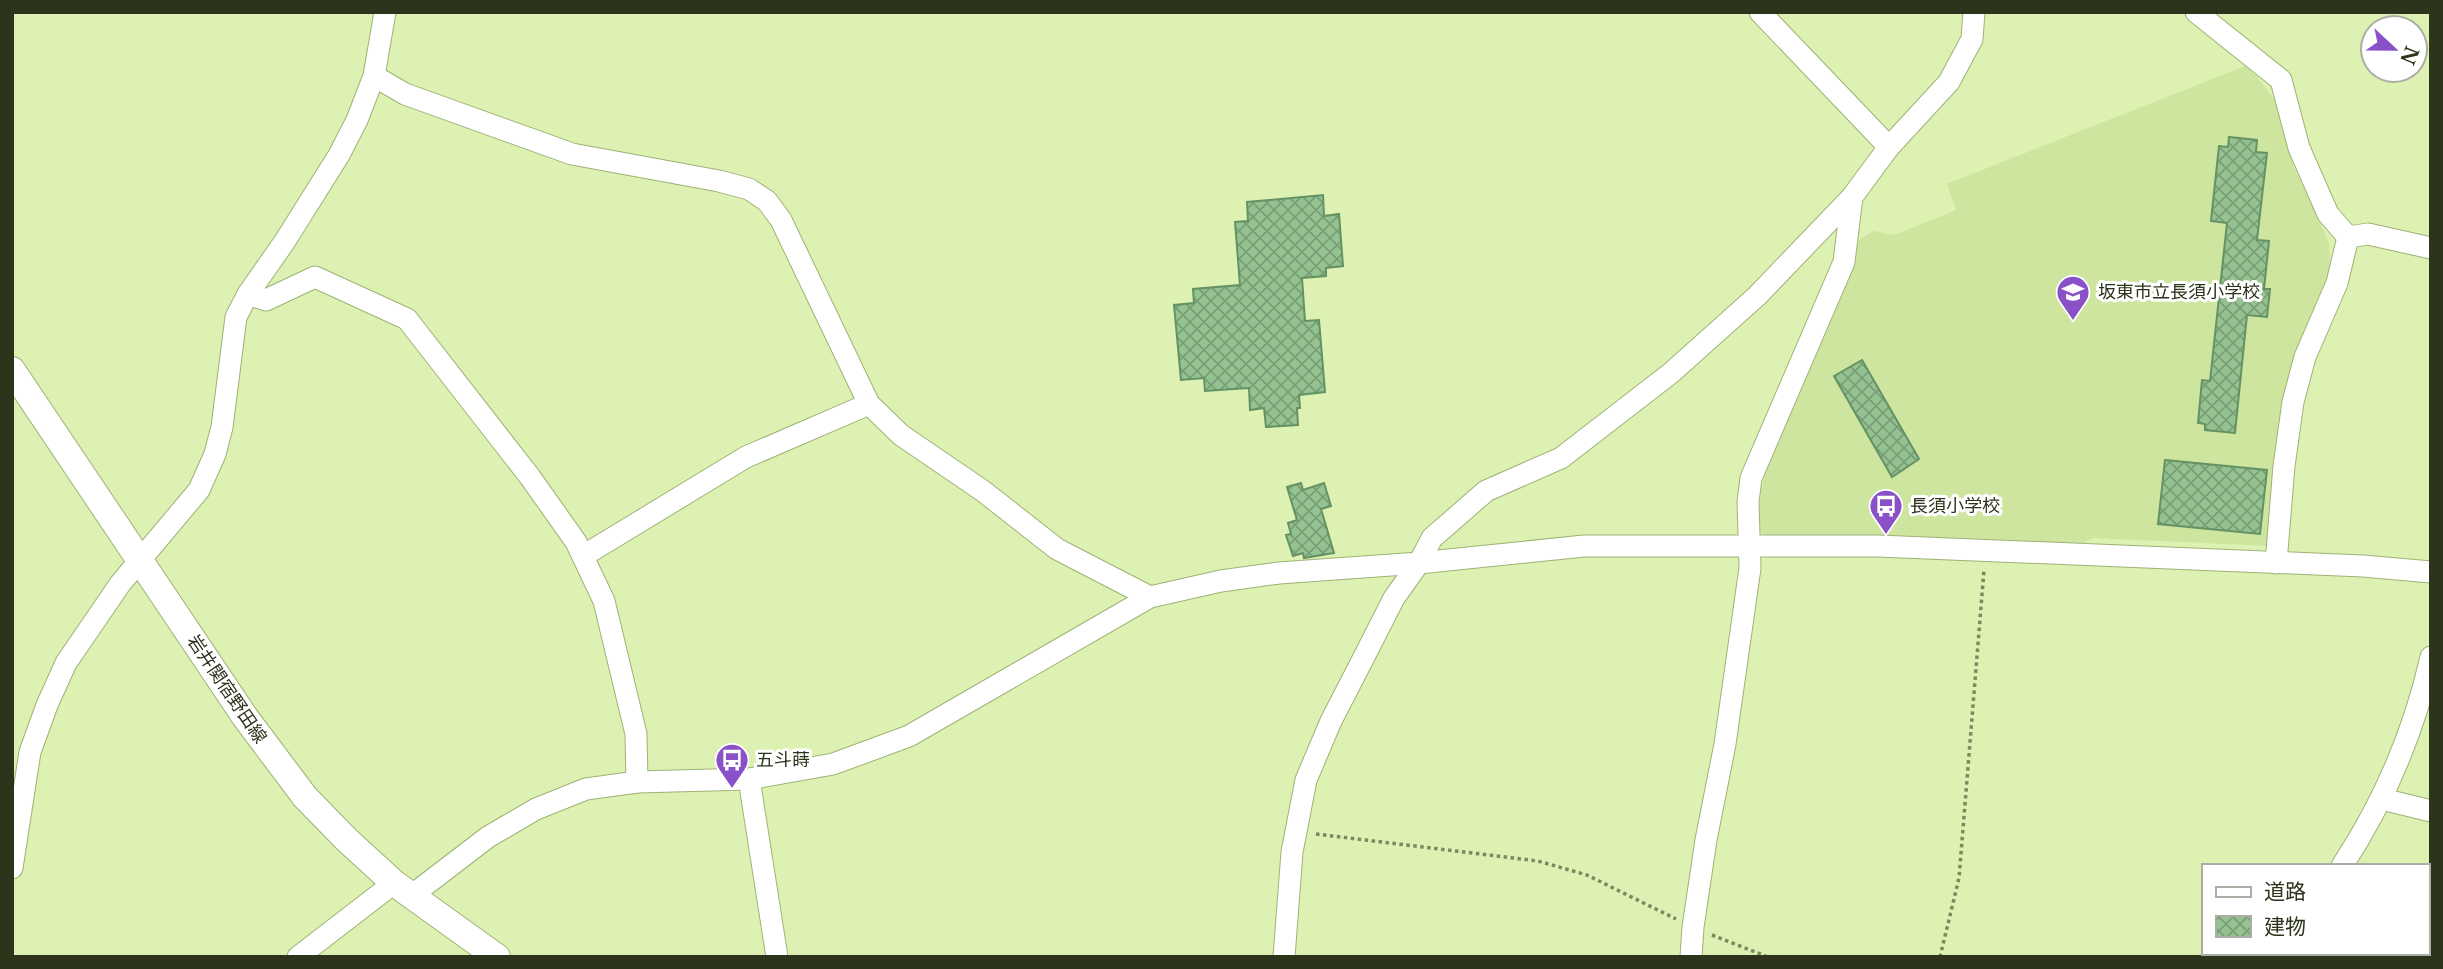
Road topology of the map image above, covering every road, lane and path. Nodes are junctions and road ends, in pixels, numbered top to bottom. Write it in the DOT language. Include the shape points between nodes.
graph roads {
  1 [pos="386,12"];
  2 [pos="1760,12"];
  3 [pos="1974,12"];
  4 [pos="2196,12"];
  5 [pos="374,76"];
  6 [pos="1889,147"];
  7 [pos="1852,197"];
  8 [pos="2348,237"];
  9 [pos="2431,248"];
  10 [pos="248,294"];
  11 [pos="12,370"];
  12 [pos="869,404"];
  13 [pos="1750,545"];
  14 [pos="1986,551"];
  15 [pos="583,556"];
  16 [pos="139,561"];
  17 [pos="1419,563"];
  18 [pos="2276,563"];
  19 [pos="2431,572"];
  20 [pos="1150,597"];
  21 [pos="2431,657"];
  22 [pos="749,779"];
  23 [pos="637,782"];
  24 [pos="2382,799"];
  25 [pos="2431,811"];
  26 [pos="1296,832"];
  27 [pos="2343,864"];
  28 [pos="12,868"];
  29 [pos="402,889"];
  30 [pos="1693,927"];
  31 [pos="298,957"];
  32 [pos="497,957"];
  33 [pos="777,957"];
  34 [pos="1284,957"];
  35 [pos="1692,957"];
  36 [pos="1769,957"];
  37 [pos="1940,957"];
  1 -- 5 [label="street"];
  2 -- 6 [label="street"];
  3 -- 6 [label="street" via="1972,39 1949,82"];
  4 -- 8 [label="street" via="2281,80 2299,148 2328,214"];
  5 -- 10 [label="street" via="339,155"];
  5 -- 12 [label="street" via="405,94 572,154 749,189 767,201 781,220"];
  6 -- 7 [label="street"];
  7 -- 13 [label="street" via="1844,262 1751,478"];
  7 -- 17 [label="street" via="1757,296 1671,373 1561,458 1486,491 1432,538"];
  8 -- 9 [label="street" via="2368,234"];
  8 -- 18 [label="street" via="2337,283 2305,357 2293,402"];
  10 -- 15 [label="street" via="266,300 316,277 407,319 530,477"];
  10 -- 16 [label="street" via="236,317 215,454 200,490"];
  11 -- 16 [label="main road, 岩井関宿野田線"];
  12 -- 15 [label="street" via="746,457"];
  12 -- 20 [label="street" via="901,435 1057,549"];
  13 -- 14 [label="street"];
  13 -- 17 [label="street" via="1584,546"];
  13 -- 30 [label="street" via="1751,568 1725,744"];
  14 -- 18 [label="street"];
  14 -- 37 [label="path" via="1959,878"];
  15 -- 23 [label="street" via="604,601 636,734"];
  16 -- 28 [label="street" via="66,663 47,705 30,751"];
  16 -- 29 [label="main road, 岩井関宿野田線" via="273,756 338,831"];
  17 -- 20 [label="street" via="1279,573"];
  17 -- 26 [label="street" via="1394,598 1331,721 1306,780"];
  18 -- 19 [label="street"];
  20 -- 22 [label="street" via="909,736 833,764"];
  21 -- 24 [label="street"];
  22 -- 23 [label="street"];
  22 -- 33 [label="street"];
  23 -- 29 [label="street" via="586,789 536,809"];
  24 -- 25 [label="street"];
  24 -- 27 [label="street"];
  26 -- 30 [label="path" via="1538,861 1587,875"];
  26 -- 34 [label="street"];
  29 -- 31 [label="street"];
  29 -- 32 [label="main road, 岩井関宿野田線"];
  30 -- 35 [label="street"];
  30 -- 36 [label="path"];
}
